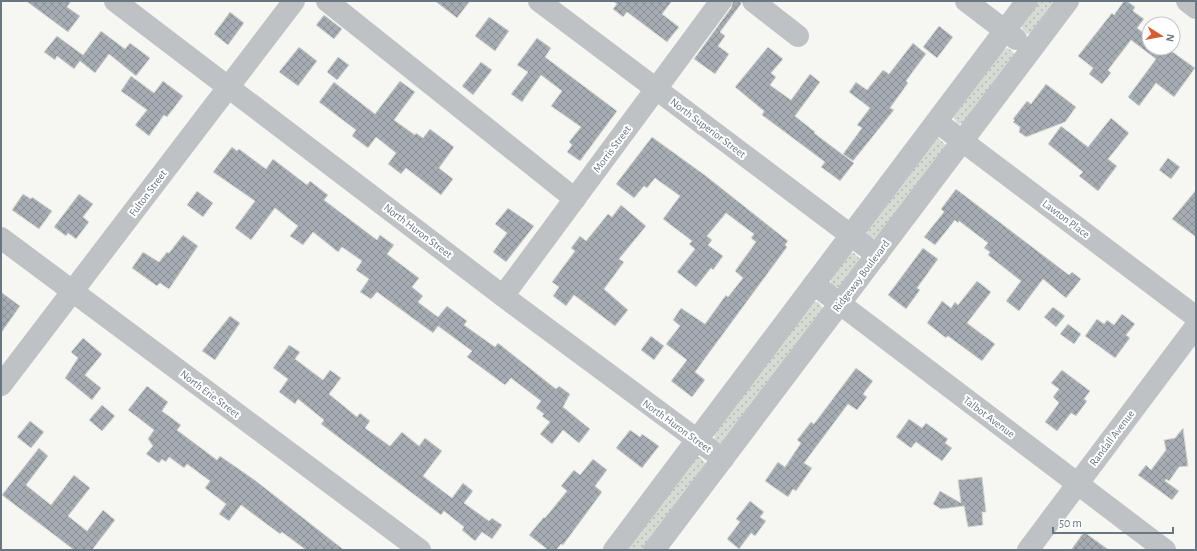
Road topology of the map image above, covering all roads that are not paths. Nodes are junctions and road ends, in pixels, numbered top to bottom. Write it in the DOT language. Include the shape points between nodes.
graph roads {
  1 [pos="115,1"];
  2 [pos="294,1"];
  3 [pos="327,1"];
  4 [pos="539,1"];
  5 [pos="721,1"];
  6 [pos="753,1"];
  7 [pos="966,1"];
  8 [pos="1027,1"];
  9 [pos="1068,1"];
  10 [pos="1187,1"];
  11 [pos="1196,8"];
  12 [pos="1004,31"];
  13 [pos="798,36"];
  14 [pos="1031,50"];
  15 [pos="228,88"];
  16 [pos="656,90"];
  17 [pos="937,122"];
  18 [pos="962,142"];
  19 [pos="575,198"];
  20 [pos="850,235"];
  21 [pos="1,238"];
  22 [pos="877,255"];
  23 [pos="814,284"];
  24 [pos="72,292"];
  25 [pos="503,296"];
  26 [pos="840,304"];
  27 [pos="1196,317"];
  28 [pos="1196,326"];
  29 [pos="1,385"];
  30 [pos="696,440"];
  31 [pos="723,459"];
  32 [pos="1078,484"];
  33 [pos="420,550"];
  34 [pos="614,550"];
  35 [pos="654,550"];
  36 [pos="1028,550"];
  37 [pos="1165,550"];
  1 -- 15 [label="street, North Huron Street"];
  2 -- 15 [label="street, Fulton Street"];
  3 -- 19 [label="street"];
  4 -- 16 [label="street, North Superior Street"];
  5 -- 16 [label="street, Morris Street"];
  6 -- 13 [label="street"];
  7 -- 12 [label="street"];
  8 -- 12 [label="street"];
  9 -- 14 [label="street, Ridgeway Boulevard"];
  10 -- 11 [label="street"];
  12 -- 14 [label="street"];
  12 -- 17 [label="street"];
  14 -- 18 [label="street, Ridgeway Boulevard"];
  15 -- 24 [label="street, Fulton Street"];
  15 -- 25 [label="street, North Huron Street"];
  16 -- 19 [label="street, Morris Street"];
  16 -- 20 [label="street, North Superior Street"];
  17 -- 18 [label="street, Lawton Place"];
  17 -- 20 [label="street"];
  18 -- 22 [label="street, Ridgeway Boulevard"];
  18 -- 27 [label="street, Lawton Place"];
  19 -- 25 [label="street, Morris Street"];
  20 -- 22 [label="street, North Superior Street"];
  20 -- 23 [label="street"];
  21 -- 24 [label="street, North Erie Street"];
  22 -- 26 [label="street, Ridgeway Boulevard"];
  23 -- 26 [label="street, Talbot Avenue"];
  23 -- 30 [label="street"];
  24 -- 29 [label="street, Fulton Street"];
  24 -- 33 [label="street, North Erie Street"];
  25 -- 30 [label="street, North Huron Street"];
  26 -- 31 [label="street, Ridgeway Boulevard"];
  26 -- 32 [label="street, Talbot Avenue"];
  28 -- 32 [label="street, Randall Avenue"];
  30 -- 31 [label="street, North Huron Street"];
  30 -- 34 [label="street"];
  31 -- 35 [label="street, Ridgeway Boulevard"];
  32 -- 36 [label="street, Randall Avenue"];
  32 -- 37 [label="street, Talbot Avenue"];
}
